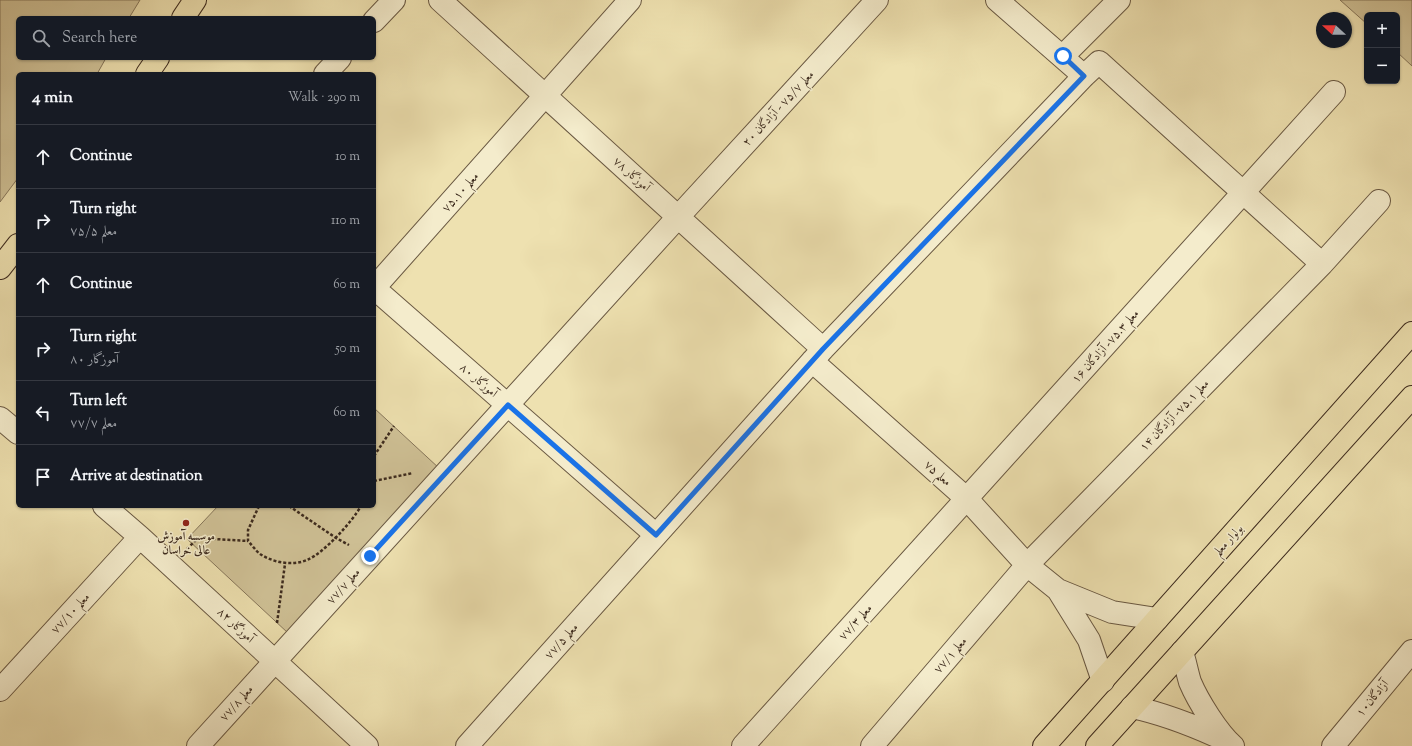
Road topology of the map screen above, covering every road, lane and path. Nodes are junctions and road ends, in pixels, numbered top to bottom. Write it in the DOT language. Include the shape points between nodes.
graph roads {
  1 [pos="394,0"];
  2 [pos="440,0"];
  3 [pos="630,0"];
  4 [pos="877,0"];
  5 [pos="997,0"];
  6 [pos="1119,0"];
  7 [pos="376,19"];
  8 [pos="1063,56"];
  9 [pos="157,60"];
  10 [pos="338,60"];
  11 [pos="148,72"];
  12 [pos="327,72"];
  13 [pos="1084,76"];
  14 [pos="1334,92"];
  15 [pos="545,96"];
  16 [pos="1243,193"];
  17 [pos="1380,201"];
  18 [pos="678,217"];
  19 [pos="16,248"];
  20 [pos="1322,264"];
  21 [pos="0,268"];
  22 [pos="376,286"];
  23 [pos="376,290"];
  24 [pos="1412,333"];
  25 [pos="818,355"];
  26 [pos="1412,397"];
  27 [pos="508,405"];
  28 [pos="0,418"];
  29 [pos="394,426"];
  30 [pos="16,431"];
  31 [pos="376,453"];
  32 [pos="444,475"];
  33 [pos="376,481"];
  34 [pos="967,499"];
  35 [pos="106,508"];
  36 [pos="258,508"];
  37 [pos="292,508"];
  38 [pos="360,508"];
  39 [pos="656,535"];
  40 [pos="140,537"];
  41 [pos="336,538"];
  42 [pos="248,541"];
  43 [pos="370,556"];
  44 [pos="170,564"];
  45 [pos="285,564"];
  46 [pos="1027,565"];
  47 [pos="1058,590"];
  48 [pos="1157,619"];
  49 [pos="1412,651"];
  50 [pos="1182,652"];
  51 [pos="267,654"];
  52 [pos="1103,680"];
  53 [pos="0,690"];
  54 [pos="1132,707"];
  55 [pos="1230,743"];
  56 [pos="198,746"];
  57 [pos="367,746"];
  58 [pos="467,746"];
  59 [pos="744,746"];
  60 [pos="872,746"];
  61 [pos="1044,746"];
  62 [pos="1097,746"];
  63 [pos="1333,746"];
  1 -- 7 [label="street"];
  2 -- 15 [label="street, آموزگار ۷۸"];
  3 -- 15 [label="street, معلم ۷۵.۱۰"];
  4 -- 18 [label="street, معلم ۷۵/۷ - آزادگان ۲۰"];
  5 -- 8 [label="street"];
  6 -- 8 [label="street"];
  8 -- 13 [label="street"];
  9 -- 11 [label="main road"];
  10 -- 12 [label="street"];
  13 -- 16 [label="street, معلم ۷۷/۵" via="1098,62"];
  13 -- 25 [label="street, معلم ۷۷/۵"];
  14 -- 16 [label="street, معلم ۷۵.۳- آزادگان ۱۶"];
  15 -- 18 [label="street, آموزگار ۷۸"];
  15 -- 22 [label="street, معلم ۷۵.۱۰"];
  16 -- 20 [label="street"];
  16 -- 34 [label="street, معلم ۷۵.۳- آزادگان ۱۶"];
  17 -- 20 [label="street, معلم ۷۵.۱- آزادگان ۱۴"];
  18 -- 25 [label="street, آموزگار ۷۸"];
  18 -- 27 [label="street, معلم ۷۵/۷ - آزادگان ۲۰"];
  19 -- 21 [label="main road"];
  20 -- 46 [label="street, معلم ۷۵.۱- آزادگان ۱۴"];
  23 -- 27 [label="street, آموزگار ۸۰"];
  24 -- 48 [label="main road, بولوار معلم"];
  25 -- 34 [label="street, معلم ۷۵"];
  25 -- 39 [label="street, معلم ۷۷/۵"];
  26 -- 50 [label="main road"];
  27 -- 32 [label="street, معلم ۷۷/۷"];
  27 -- 39 [label="street, آموزگار ۸۰"];
  28 -- 30 [label="street"];
  29 -- 31 [label="path"];
  32 -- 33 [label="path" via="430,469"];
  32 -- 43 [label="street, معلم ۷۷/۷"];
  34 -- 46 [label="street, معلم ۷۵"];
  34 -- 59 [label="street, معلم ۷۷/۳"];
  35 -- 40 [label="street, آموزگار ۸۲"];
  36 -- 42 [label="path" via="248,530"];
  37 -- 41 [label="path"];
  38 -- 41 [label="path"];
  39 -- 58 [label="street, معلم ۷۷/۵"];
  40 -- 44 [label="street, آموزگار ۸۲"];
  40 -- 53 [label="street, معلم ۷۷/۱۰"];
  41 -- 43 [label="path"];
  41 -- 45 [label="path" via="308,560"];
  42 -- 44 [label="path" via="198,538"];
  42 -- 45 [label="path" via="260,554"];
  43 -- 51 [label="street, معلم ۷۷/۷"];
  44 -- 51 [label="street, آموزگار ۸۲"];
  45 -- 51 [label="path" via="278,621"];
  46 -- 47 [label="street, معلم ۷۵"];
  46 -- 60 [label="street, معلم ۷۷/۱"];
  47 -- 48 [label="street" via="1112,612"];
  47 -- 52 [label="street" via="1090,640"];
  48 -- 52 [label="main road, بولوار معلم"];
  49 -- 63 [label="street, آزادگان۱۰"];
  50 -- 54 [label="main road"];
  50 -- 55 [label="street" via="1190,682 1203,707"];
  51 -- 56 [label="street, معلم ۷۷/۸"];
  51 -- 57 [label="street, آموزگار ۸۲"];
  52 -- 61 [label="main road, بولوار معلم"];
  54 -- 55 [label="street" via="1157,712 1190,724"];
  54 -- 62 [label="main road"];
}
